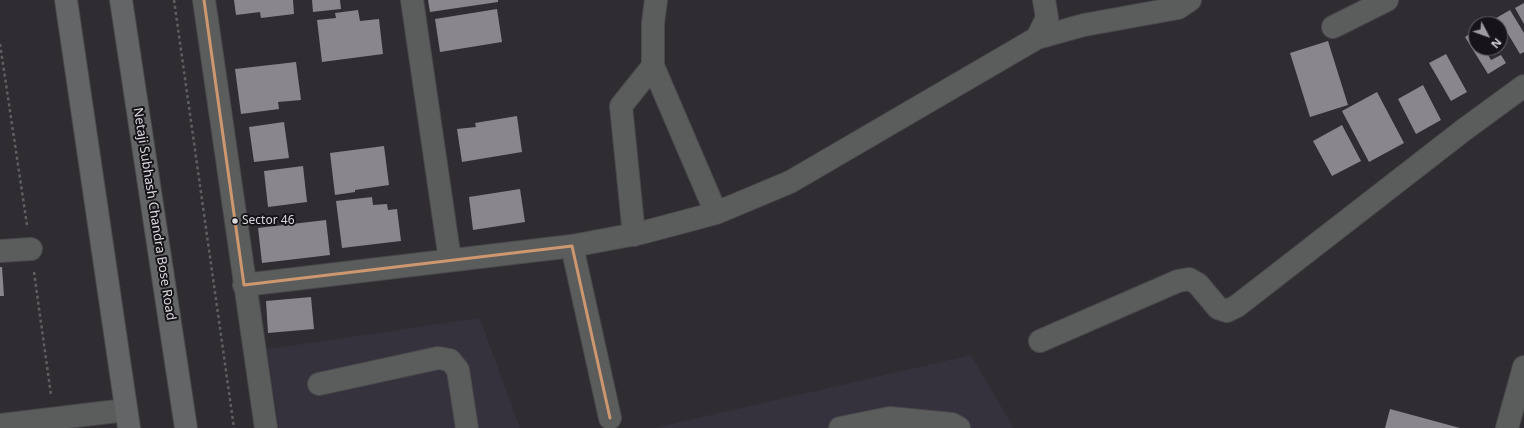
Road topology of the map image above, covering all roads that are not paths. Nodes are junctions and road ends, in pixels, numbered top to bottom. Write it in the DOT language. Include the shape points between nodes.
graph roads {
  1 [pos="66,0"];
  2 [pos="121,0"];
  3 [pos="204,0"];
  4 [pos="412,0"];
  5 [pos="656,0"];
  6 [pos="1044,0"];
  7 [pos="1190,0"];
  8 [pos="1387,0"];
  9 [pos="1333,27"];
  10 [pos="1037,38"];
  11 [pos="653,66"];
  12 [pos="1524,86"];
  13 [pos="716,213"];
  14 [pos="634,235"];
  15 [pos="572,246"];
  16 [pos="31,249"];
  17 [pos="0,251"];
  18 [pos="450,260"];
  19 [pos="244,285"];
  20 [pos="1040,341"];
  21 [pos="1523,378"];
  22 [pos="319,384"];
  23 [pos="610,418"];
  24 [pos="127,419"];
  25 [pos="0,424"];
  26 [pos="186,428"];
  27 [pos="266,428"];
  28 [pos="467,428"];
  29 [pos="840,428"];
  30 [pos="959,428"];
  31 [pos="1507,428"];
  1 -- 24 [label="main road"];
  2 -- 26 [label="main road, Netaji Subhash Chandra Bose Road"];
  3 -- 19 [label="street"];
  4 -- 18 [label="street"];
  5 -- 11 [label="street"];
  6 -- 10 [label="street" via="1047,18"];
  7 -- 10 [label="street" via="1178,8 1084,25"];
  8 -- 9 [label="street"];
  10 -- 13 [label="street" via="790,182"];
  11 -- 13 [label="street"];
  11 -- 14 [label="street" via="621,106"];
  12 -- 20 [label="street" via="1237,306 1227,310 1218,308 1198,284 1189,280 1178,282"];
  13 -- 14 [label="street"];
  14 -- 15 [label="street"];
  15 -- 18 [label="street"];
  15 -- 23 [label="street"];
  16 -- 17 [label="street"];
  18 -- 19 [label="street"];
  19 -- 27 [label="street"];
  21 -- 31 [label="street"];
  22 -- 28 [label="street" via="438,358 450,360 458,370"];
  24 -- 25 [label="street"];
  29 -- 30 [label="street" via="890,418 952,424"];
}
